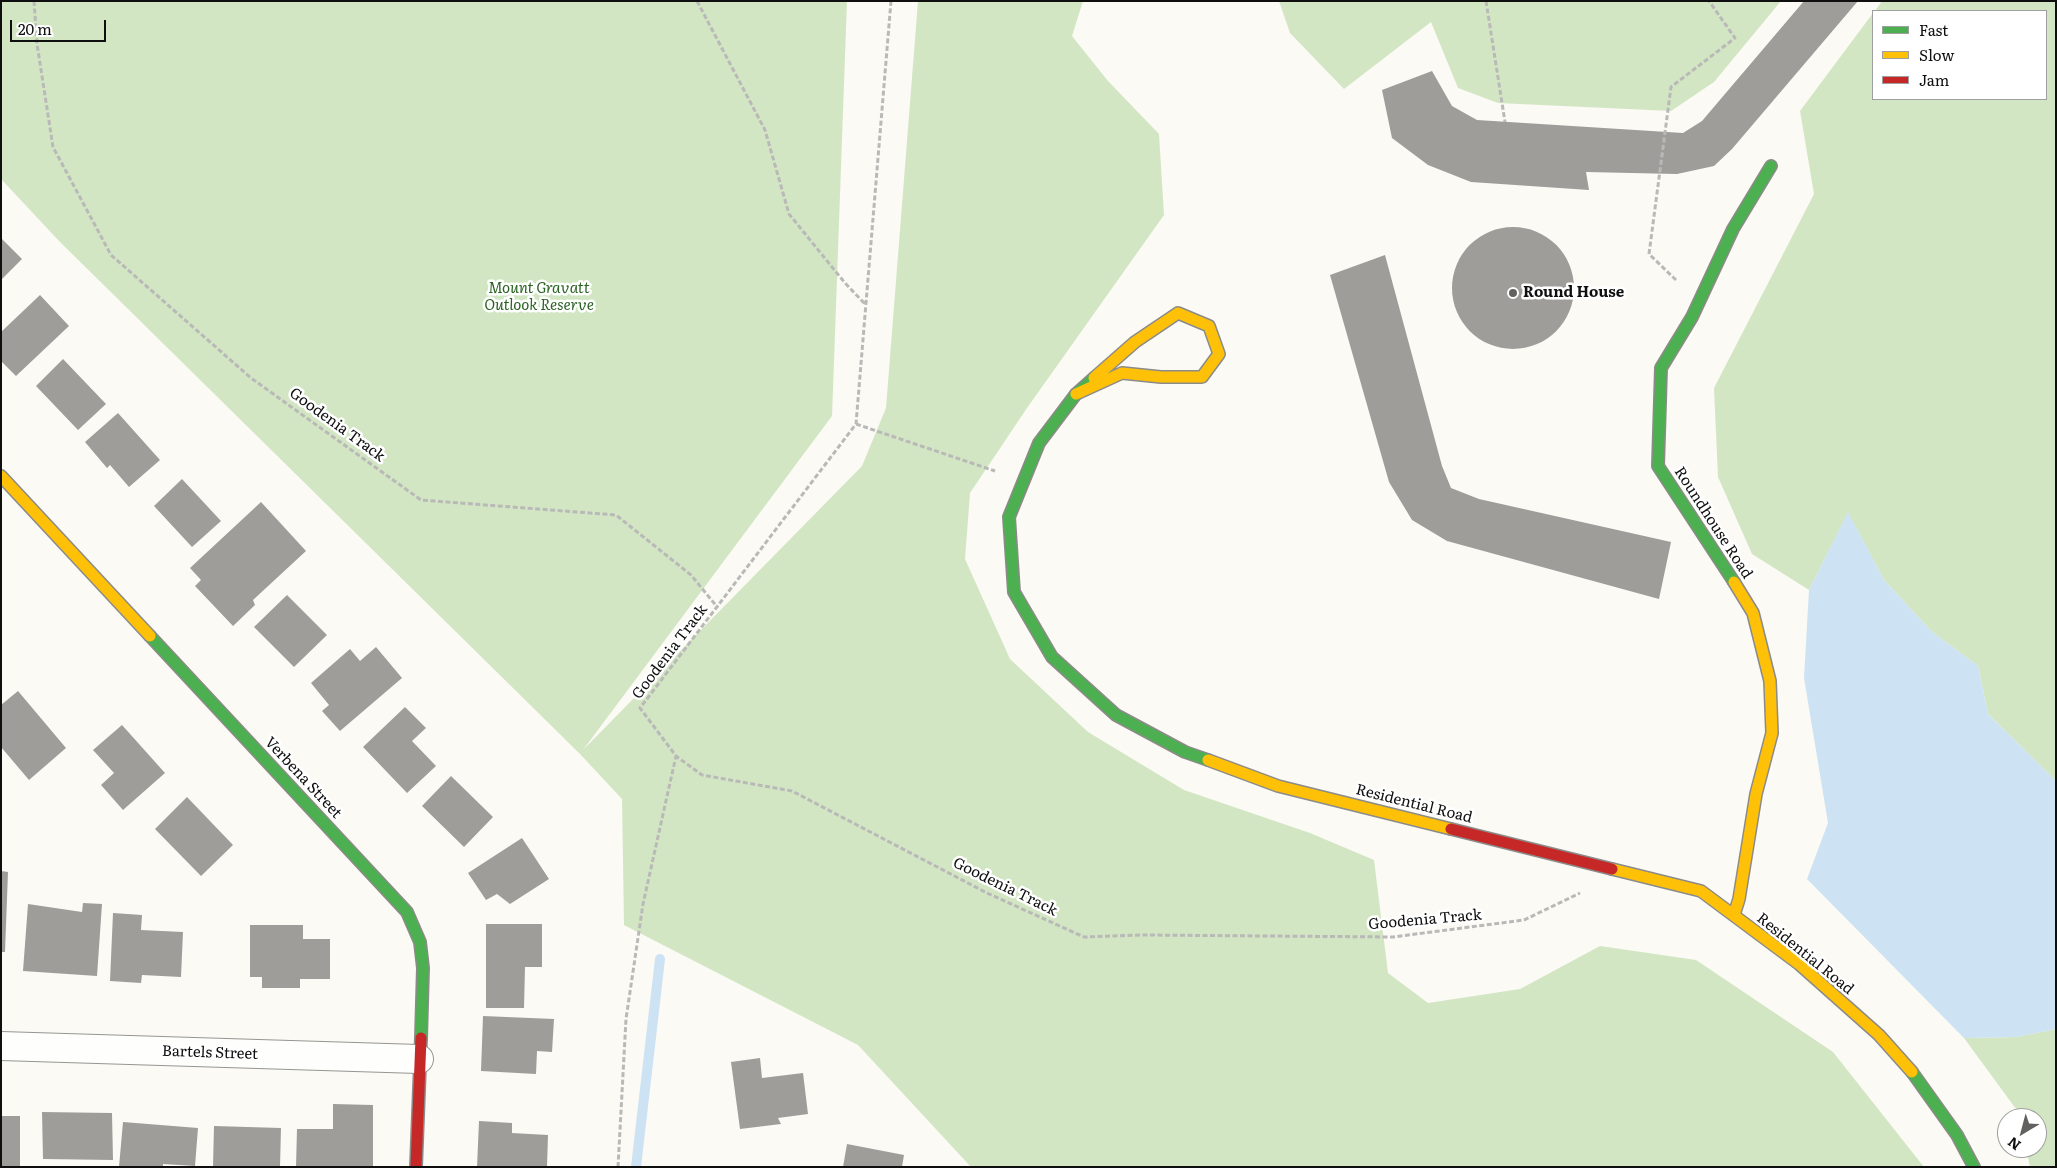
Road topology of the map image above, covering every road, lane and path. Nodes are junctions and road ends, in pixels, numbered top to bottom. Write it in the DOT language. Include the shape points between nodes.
graph roads {
  1 [pos="34,1"];
  2 [pos="697,1"];
  3 [pos="891,1"];
  4 [pos="1486,1"];
  5 [pos="1709,1"];
  6 [pos="1505,122"];
  7 [pos="1772,166"];
  8 [pos="1699,302"];
  9 [pos="866,305"];
  10 [pos="1076,394"];
  11 [pos="856,424"];
  12 [pos="1,476"];
  13 [pos="1024,481"];
  14 [pos="718,608"];
  15 [pos="676,756"];
  16 [pos="1582,892"];
  17 [pos="1734,915"];
  18 [pos="1,1046"];
  19 [pos="419,1059"];
  20 [pos="416,1167"];
  21 [pos="618,1167"];
  22 [pos="1974,1167"];
  1 -- 14 [label="path, Goodenia Track" via="37,44 53,147 111,255 251,378 421,500 616,516 691,575"];
  2 -- 9 [label="path" via="764,130 789,214"];
  3 -- 9 [label="path"];
  4 -- 6 [label="path"];
  5 -- 8 [label="path" via="1735,38 1671,87 1649,254"];
  7 -- 8 [label="street, Roundhouse Road" via="1733,229"];
  8 -- 17 [label="street, Roundhouse Road" via="1661,368 1658,466 1753,613 1770,681 1772,733 1756,794"];
  9 -- 11 [label="path"];
  10 -- 10 [label="street, Residential Road" via="1135,342 1178,313 1209,326 1219,354 1202,377 1122,373"];
  10 -- 13 [label="street, Residential Road" via="1039,443"];
  11 -- 13 [label="path"];
  11 -- 14 [label="path"];
  12 -- 19 [label="street, Verbena Street" via="407,912 422,955"];
  13 -- 17 [label="street, Residential Road" via="1009,517 1014,592 1052,657 1116,715 1186,752 1278,786 1701,890"];
  14 -- 15 [label="path, Goodenia Track" via="640,708"];
  15 -- 16 [label="path, Goodenia Track" via="702,775 792,791 987,892 1084,937 1393,937 1524,920"];
  15 -- 21 [label="path" via="638,933 626,1019"];
  17 -- 22 [label="street, Residential Road" via="1799,964 1879,1035 1921,1082 1958,1135"];
  18 -- 19 [label="street, Bartels Street"];
  19 -- 20 [label="street, Verbena Street"];
}
